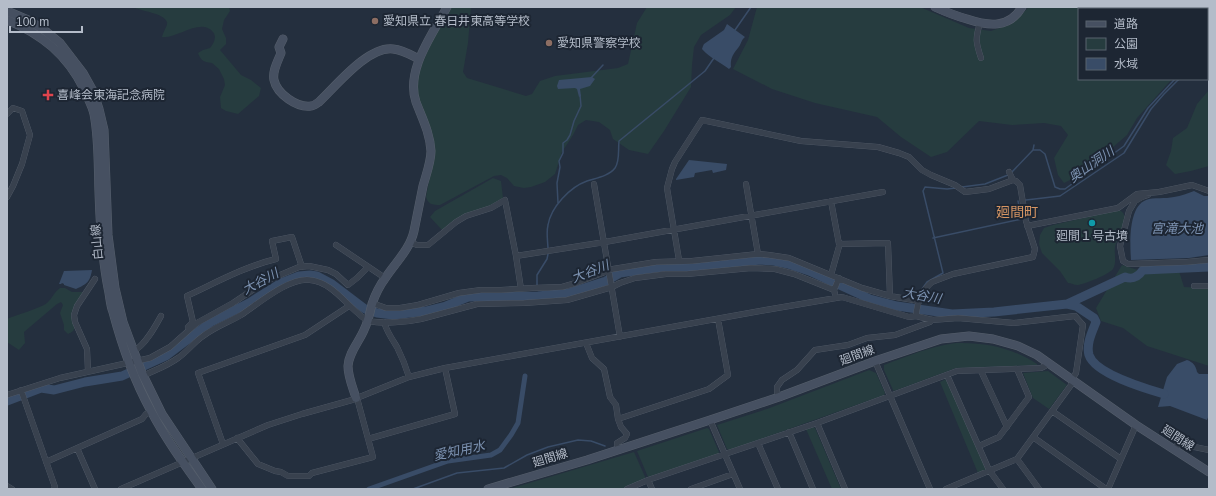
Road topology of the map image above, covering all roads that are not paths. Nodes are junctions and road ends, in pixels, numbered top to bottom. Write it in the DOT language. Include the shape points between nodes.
graph roads {
  1 [pos="447,7"];
  2 [pos="936,7"];
  3 [pos="1022,7"];
  4 [pos="7,11"];
  5 [pos="7,20"];
  6 [pos="980,24"];
  7 [pos="283,39"];
  8 [pos="981,58"];
  9 [pos="419,59"];
  10 [pos="7,114"];
  11 [pos="594,184"];
  12 [pos="746,184"];
  13 [pos="1209,191"];
  14 [pos="883,192"];
  15 [pos="1153,192"];
  16 [pos="7,197"];
  17 [pos="831,201"];
  18 [pos="751,215"];
  19 [pos="1028,226"];
  20 [pos="674,229"];
  21 [pos="410,242"];
  22 [pos="605,242"];
  23 [pos="840,244"];
  24 [pos="336,245"];
  25 [pos="758,254"];
  26 [pos="516,256"];
  27 [pos="679,260"];
  28 [pos="1209,260"];
  29 [pos="302,267"];
  30 [pos="368,267"];
  31 [pos="609,270"];
  32 [pos="831,275"];
  33 [pos="385,278"];
  34 [pos="839,278"];
  35 [pos="95,279"];
  36 [pos="612,286"];
  37 [pos="1194,286"];
  38 [pos="1209,286"];
  39 [pos="521,289"];
  40 [pos="834,290"];
  41 [pos="890,296"];
  42 [pos="836,298"];
  43 [pos="919,301"];
  44 [pos="372,305"];
  45 [pos="349,306"];
  46 [pos="916,314"];
  47 [pos="161,316"];
  48 [pos="718,319"];
  49 [pos="932,320"];
  50 [pos="368,321"];
  51 [pos="384,322"];
  52 [pos="620,337"];
  53 [pos="178,340"];
  54 [pos="586,343"];
  55 [pos="133,351"];
  56 [pos="875,361"];
  57 [pos="1048,362"];
  58 [pos="133,363"];
  59 [pos="445,368"];
  60 [pos="1017,369"];
  61 [pos="981,370"];
  62 [pos="88,371"];
  63 [pos="139,375"];
  64 [pos="947,375"];
  65 [pos="409,377"];
  66 [pos="1073,380"];
  67 [pos="21,391"];
  68 [pos="7,395"];
  69 [pos="890,396"];
  70 [pos="779,397"];
  71 [pos="356,398"];
  72 [pos="1052,411"];
  73 [pos="151,412"];
  74 [pos="618,419"];
  75 [pos="710,420"];
  76 [pos="817,423"];
  77 [pos="1136,425"];
  78 [pos="1007,427"];
  79 [pos="789,432"];
  80 [pos="1033,437"];
  81 [pos="238,438"];
  82 [pos="368,439"];
  83 [pos="758,443"];
  84 [pos="223,444"];
  85 [pos="979,446"];
  86 [pos="78,448"];
  87 [pos="618,449"];
  88 [pos="1174,450"];
  89 [pos="1209,450"];
  90 [pos="725,454"];
  91 [pos="1017,459"];
  92 [pos="1121,459"];
  93 [pos="187,460"];
  94 [pos="46,462"];
  95 [pos="989,470"];
  96 [pos="1209,472"];
  97 [pos="733,474"];
  98 [pos="648,480"];
  99 [pos="7,486"];
  100 [pos="12,489"];
  101 [pos="54,489"];
  102 [pos="95,489"];
  103 [pos="121,489"];
  104 [pos="202,489"];
  105 [pos="212,489"];
  106 [pos="488,489"];
  107 [pos="627,489"];
  108 [pos="652,489"];
  109 [pos="692,489"];
  110 [pos="740,489"];
  111 [pos="778,489"];
  112 [pos="813,489"];
  113 [pos="845,489"];
  114 [pos="930,489"];
  115 [pos="946,489"];
  116 [pos="1003,489"];
  117 [pos="1039,489"];
  118 [pos="1108,489"];
  1 -- 9 [label="street"];
  2 -- 6 [label="street"];
  3 -- 6 [label="street" via="1016,15 1003,23"];
  4 -- 55 [label="street, 白山線" via="28,20 60,42 83,73 95,97 104,130 111,262 119,305"];
  5 -- 58 [label="street, 白山線" via="38,35 54,48 78,77 94,113 98,138 100,223 104,263 112,311"];
  6 -- 8 [label="street" via="976,35"];
  7 -- 9 [label="street" via="279,47 281,53 274,71 274,80 281,93 302,106 311,106 319,102 363,59 377,51 393,49"];
  9 -- 21 [label="street" via="413,83 415,100 427,130 431,154"];
  10 -- 16 [label="street" via="13,108 22,111 30,135 22,164"];
  11 -- 22 [label="street"];
  12 -- 18 [label="street"];
  13 -- 15 [label="street" via="1192,185"];
  14 -- 17 [label="street"];
  15 -- 19 [label="street" via="1137,194 1118,208"];
  15 -- 28 [label="street" via="1135,202 1129,211 1120,246 1123,261 1128,264"];
  17 -- 18 [label="street"];
  17 -- 23 [label="street"];
  18 -- 20 [label="street"];
  18 -- 25 [label="street"];
  19 -- 20 [label="street" via="1020,185 1011,176 989,189 965,192 927,172 909,157 878,147 801,141 702,120 675,162 667,188"];
  19 -- 43 [label="street" via="1035,249 1033,256 945,276 929,285"];
  20 -- 22 [label="street"];
  20 -- 27 [label="street"];
  21 -- 26 [label="street" via="428,245 466,216 491,208 505,200"];
  21 -- 33 [label="street"];
  22 -- 26 [label="street"];
  22 -- 31 [label="street"];
  23 -- 32 [label="street"];
  23 -- 41 [label="street" via="888,243"];
  24 -- 30 [label="street"];
  25 -- 27 [label="street"];
  25 -- 32 [label="street" via="788,258"];
  26 -- 39 [label="street"];
  27 -- 31 [label="street"];
  29 -- 30 [label="street" via="328,270 348,285"];
  29 -- 53 [label="street" via="266,281 198,323"];
  29 -- 53 [label="street" via="292,237 272,241 276,259 187,296 193,322"];
  30 -- 33 [label="street"];
  31 -- 36 [label="street"];
  31 -- 39 [label="street" via="576,284"];
  32 -- 34 [label="street"];
  33 -- 44 [label="street"];
  34 -- 40 [label="street"];
  34 -- 41 [label="street"];
  35 -- 62 [label="street" via="74,315 86,346"];
  36 -- 40 [label="street" via="652,275 763,268 794,274"];
  36 -- 51 [label="street" via="567,300 477,304 412,321"];
  36 -- 52 [label="street"];
  37 -- 38 [label="street"];
  39 -- 44 [label="street" via="459,293 400,308"];
  40 -- 42 [label="street"];
  41 -- 43 [label="street"];
  42 -- 46 [label="street" via="842,297 908,317"];
  42 -- 48 [label="street"];
  43 -- 46 [label="street"];
  44 -- 50 [label="street"];
  45 -- 50 [label="street"];
  45 -- 63 [label="street" via="318,281 297,281 275,292 240,316 218,326 177,359"];
  45 -- 84 [label="street" via="305,335 198,373"];
  46 -- 49 [label="street"];
  47 -- 55 [label="street" via="138,349"];
  48 -- 52 [label="street"];
  48 -- 74 [label="street" via="728,375 709,389"];
  49 -- 66 [label="street" via="954,318 1014,323 1075,316 1083,325"];
  49 -- 70 [label="street" via="895,335 867,338 848,345 815,350 797,370 782,380 777,387"];
  50 -- 51 [label="street"];
  50 -- 71 [label="street" via="348,364"];
  51 -- 65 [label="street"];
  52 -- 54 [label="street"];
  53 -- 58 [label="street" via="150,358"];
  54 -- 59 [label="street"];
  54 -- 74 [label="street" via="592,358 604,369"];
  55 -- 58 [label="street, 白山線"];
  56 -- 57 [label="street, 廻間線" via="941,339 969,336 993,338 1018,346"];
  56 -- 69 [label="street"];
  56 -- 70 [label="street, 廻間線"];
  57 -- 60 [label="street" via="1041,368"];
  57 -- 66 [label="street, 廻間線"];
  58 -- 62 [label="street"];
  58 -- 63 [label="street, 白山線"];
  59 -- 65 [label="street"];
  59 -- 82 [label="street" via="455,414"];
  60 -- 61 [label="street"];
  60 -- 78 [label="street" via="1029,397"];
  61 -- 64 [label="street" via="957,371"];
  61 -- 78 [label="street"];
  62 -- 67 [label="street"];
  63 -- 73 [label="street, 白山線"];
  63 -- 93 [label="street, 白山線"];
  64 -- 69 [label="street"];
  64 -- 85 [label="street"];
  65 -- 71 [label="street"];
  66 -- 72 [label="street"];
  66 -- 77 [label="street, 廻間線"];
  67 -- 68 [label="street"];
  67 -- 94 [label="street"];
  69 -- 76 [label="street"];
  69 -- 114 [label="street"];
  70 -- 75 [label="street, 廻間線"];
  71 -- 81 [label="street" via="285,419"];
  71 -- 82 [label="street"];
  72 -- 80 [label="street"];
  72 -- 92 [label="street"];
  73 -- 86 [label="street" via="142,419"];
  73 -- 93 [label="street, 白山線" via="167,438"];
  74 -- 87 [label="street" via="627,434 617,443"];
  75 -- 87 [label="street, 廻間線"];
  75 -- 90 [label="street"];
  76 -- 79 [label="street"];
  76 -- 113 [label="street"];
  77 -- 88 [label="street, 廻間線"];
  77 -- 92 [label="street"];
  78 -- 85 [label="street" via="999,437"];
  79 -- 83 [label="street"];
  79 -- 112 [label="street"];
  80 -- 91 [label="street"];
  80 -- 118 [label="street"];
  81 -- 82 [label="street" via="258,464 290,477 309,476 312,473 373,457"];
  81 -- 84 [label="street"];
  83 -- 90 [label="street"];
  83 -- 111 [label="street"];
  84 -- 93 [label="street"];
  85 -- 95 [label="street"];
  86 -- 94 [label="street"];
  86 -- 102 [label="street"];
  87 -- 106 [label="street, 廻間線"];
  88 -- 89 [label="street" via="1180,444"];
  88 -- 96 [label="street, 廻間線"];
  90 -- 97 [label="street"];
  90 -- 98 [label="street"];
  91 -- 95 [label="street"];
  91 -- 117 [label="street"];
  92 -- 118 [label="street"];
  93 -- 103 [label="street"];
  93 -- 104 [label="street, 白山線"];
  93 -- 105 [label="street, 白山線"];
  94 -- 101 [label="street"];
  95 -- 115 [label="street"];
  95 -- 116 [label="street"];
  97 -- 109 [label="street"];
  97 -- 110 [label="street"];
  98 -- 107 [label="street"];
  98 -- 108 [label="street"];
  99 -- 100 [label="street"];
}
